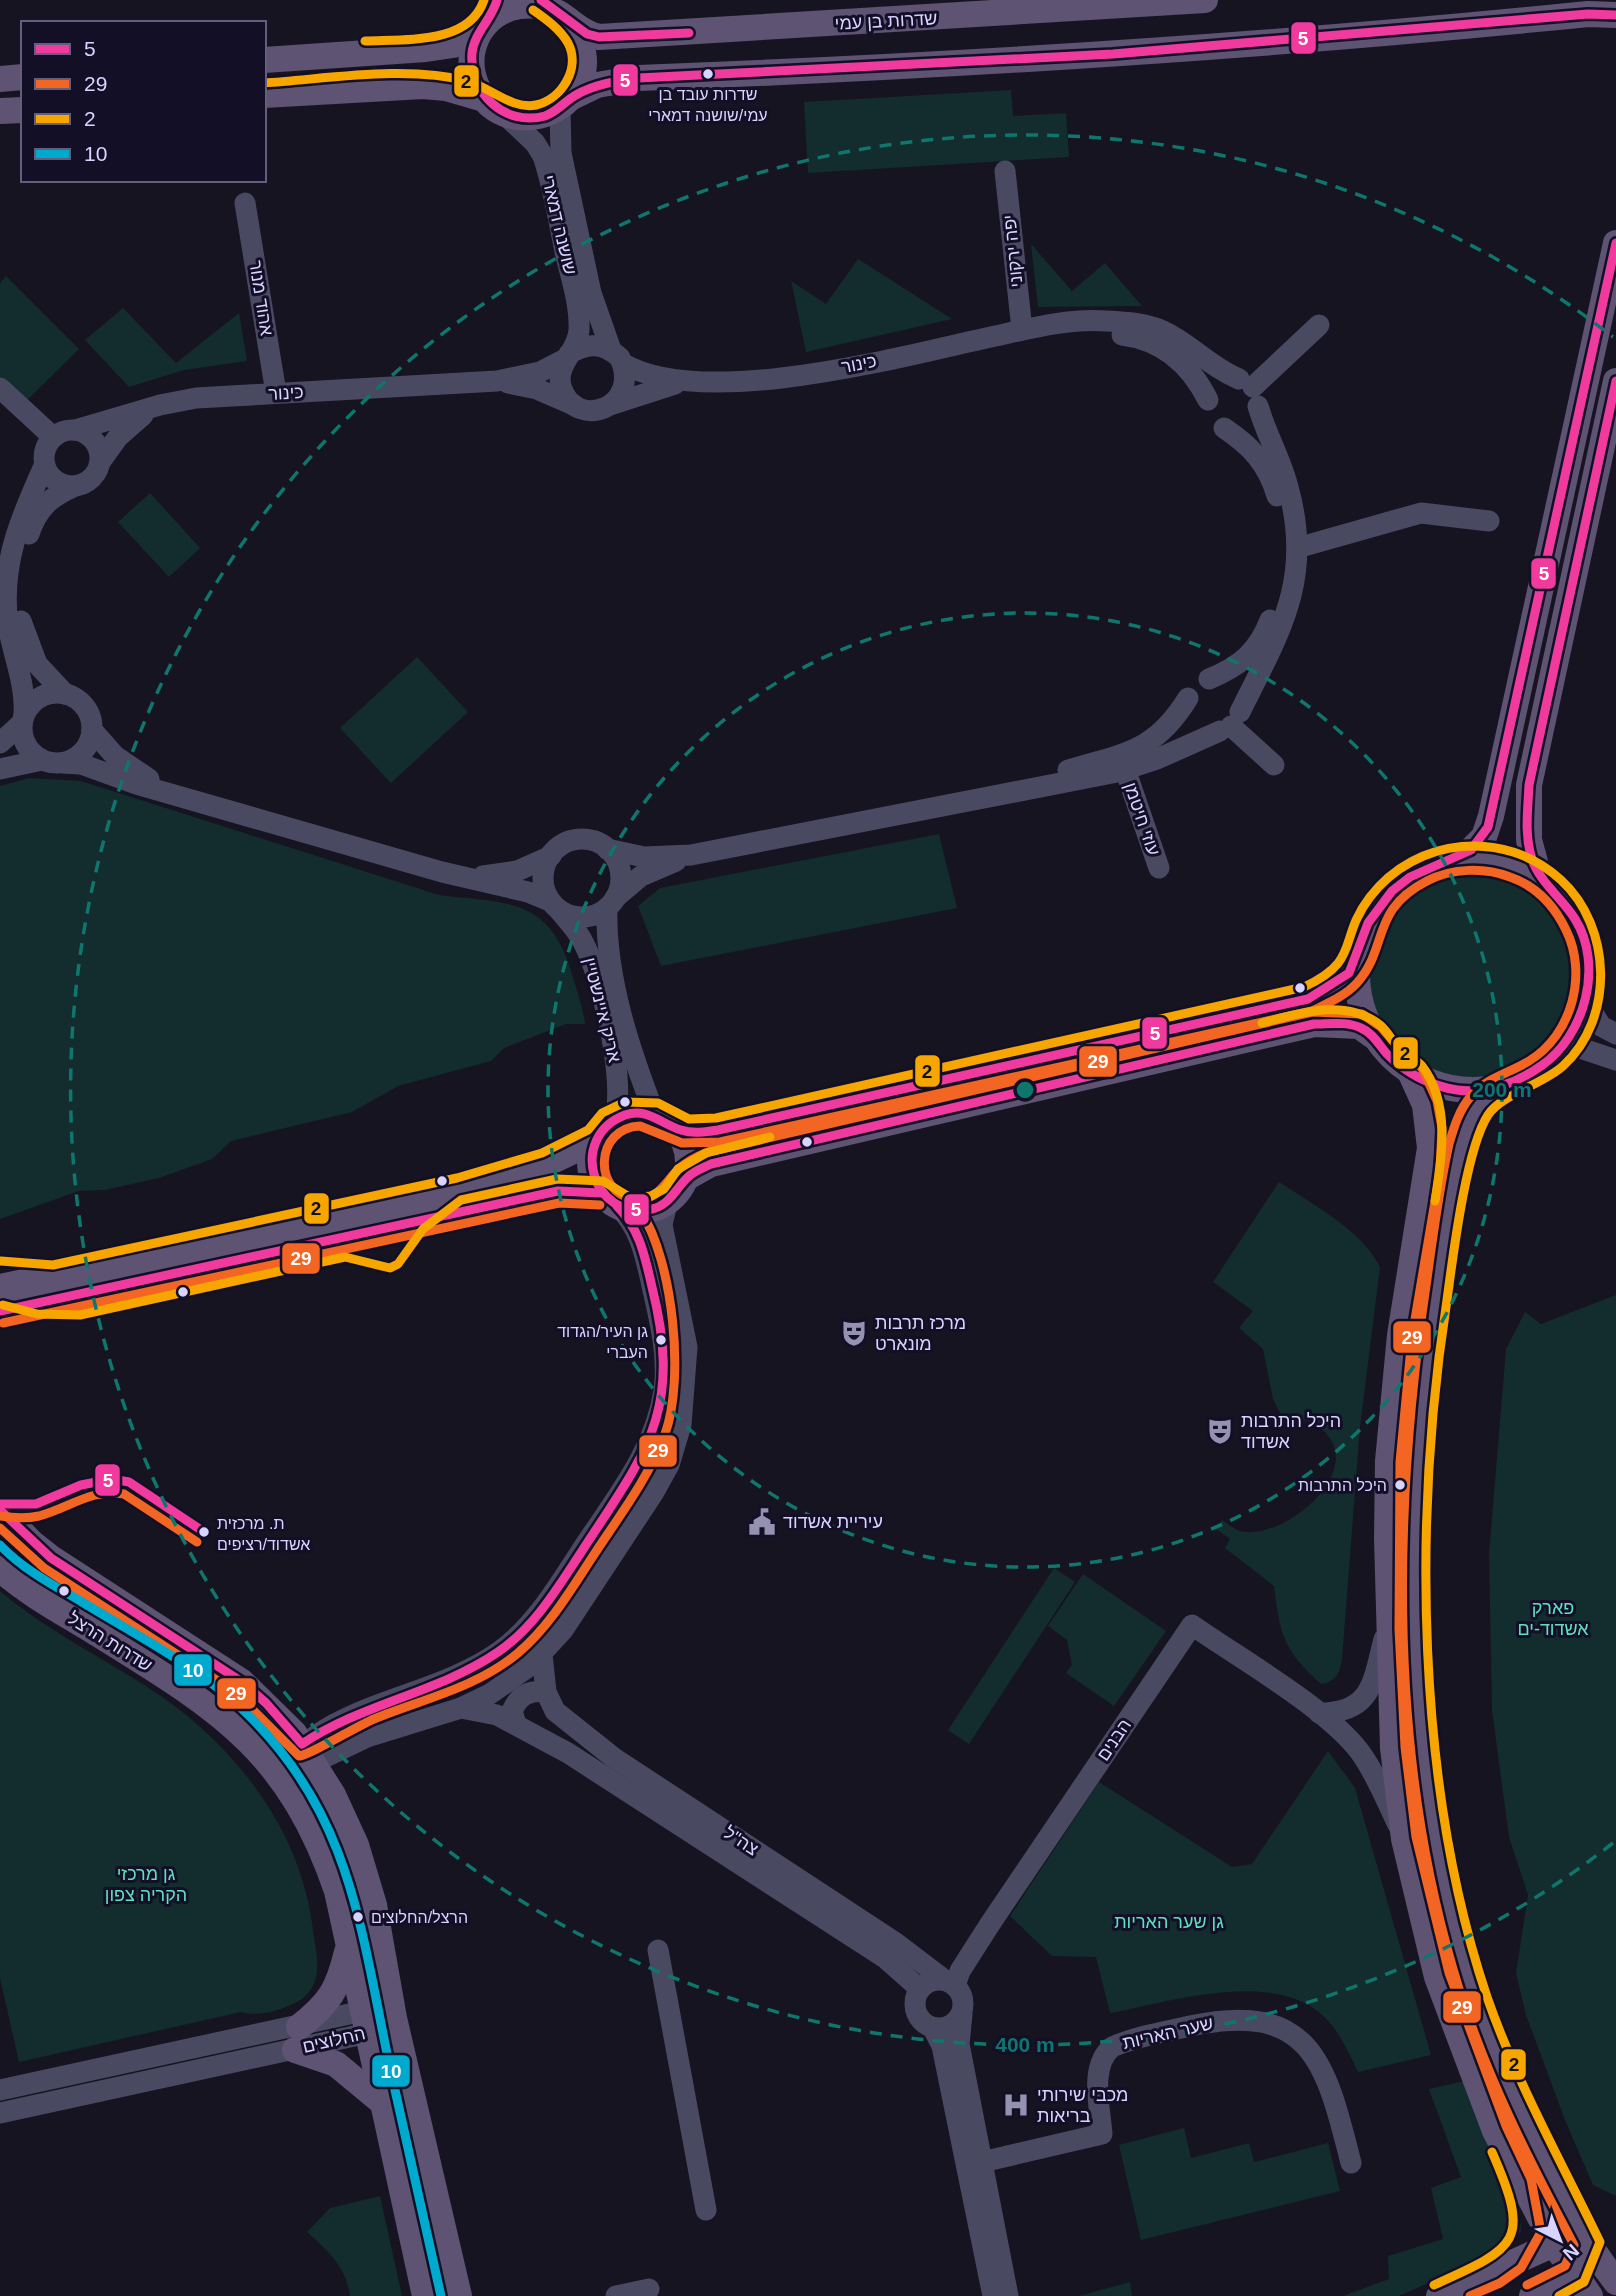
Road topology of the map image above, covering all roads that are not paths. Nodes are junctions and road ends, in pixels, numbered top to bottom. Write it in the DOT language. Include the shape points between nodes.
graph roads {
  1 [pos="1205,0"];
  2 [pos="556,12"];
  3 [pos="1616,15"];
  4 [pos="490,16"];
  5 [pos="266,60"];
  6 [pos="21,77"];
  7 [pos="0,79"];
  8 [pos="266,95"];
  9 [pos="566,103"];
  10 [pos="492,105"];
  11 [pos="21,110"];
  12 [pos="0,111"];
  13 [pos="1005,171"];
  14 [pos="245,203"];
  15 [pos="1616,243"];
  16 [pos="1319,325"];
  17 [pos="1024,330"];
  18 [pos="568,356"];
  19 [pos="617,356"];
  20 [pos="497,381"];
  21 [pos="691,381"];
  22 [pos="1616,381"];
  23 [pos="0,388"];
  24 [pos="1250,391"];
  25 [pos="276,394"];
  26 [pos="1208,400"];
  27 [pos="160,405"];
  28 [pos="611,405"];
  29 [pos="575,406"];
  30 [pos="1224,428"];
  31 [pos="75,430"];
  32 [pos="53,437"];
  33 [pos="100,462"];
  34 [pos="44,466"];
  35 [pos="73,487"];
  36 [pos="1489,521"];
  37 [pos="1297,548"];
  38 [pos="1209,679"];
  39 [pos="65,694"];
  40 [pos="1188,698"];
  41 [pos="23,719"];
  42 [pos="1231,723"];
  43 [pos="92,730"];
  44 [pos="0,743"];
  45 [pos="42,760"];
  46 [pos="63,763"];
  47 [pos="1274,765"];
  48 [pos="0,769"];
  49 [pos="1125,769"];
  50 [pos="181,796"];
  51 [pos="962,800"];
  52 [pos="607,849"];
  53 [pos="691,855"];
  54 [pos="551,856"];
  55 [pos="1463,858"];
  56 [pos="1159,868"];
  57 [pos="442,872"];
  58 [pos="1539,877"];
  59 [pos="611,903"];
  60 [pos="554,906"];
  61 [pos="1357,960"];
  62 [pos="1586,1002"];
  63 [pos="1616,1034"];
  64 [pos="1373,1036"];
  65 [pos="1562,1049"];
  66 [pos="1616,1059"];
  67 [pos="1411,1074"];
  68 [pos="1498,1088"];
  69 [pos="615,1119"];
  70 [pos="665,1122"];
  71 [pos="596,1140"];
  72 [pos="686,1178"];
  73 [pos="609,1200"];
  74 [pos="667,1203"];
  75 [pos="0,1273"];
  76 [pos="54,1277"];
  77 [pos="0,1287"];
  78 [pos="0,1311"];
  79 [pos="0,1510"];
  80 [pos="0,1569"];
  81 [pos="1387,1629"];
  82 [pos="542,1654"];
  83 [pos="546,1692"];
  84 [pos="461,1708"];
  85 [pos="1319,1713"];
  86 [pos="516,1724"];
  87 [pos="308,1753"];
  88 [pos="278,1775"];
  89 [pos="1404,1839"];
  90 [pos="348,1947"];
  91 [pos="658,1950"];
  92 [pos="951,1983"];
  93 [pos="920,1989"];
  94 [pos="962,2014"];
  95 [pos="394,2018"];
  96 [pos="365,2022"];
  97 [pos="933,2028"];
  98 [pos="297,2038"];
  99 [pos="0,2090"];
  100 [pos="383,2103"];
  101 [pos="0,2113"];
  102 [pos="982,2162"];
  103 [pos="1351,2163"];
  104 [pos="1521,2183"];
  105 [pos="706,2210"];
  106 [pos="1554,2244"];
  107 [pos="1588,2245"];
  108 [pos="1494,2272"];
  109 [pos="1616,2282"];
  110 [pos="1582,2286"];
  111 [pos="649,2289"];
  112 [pos="425,2296"];
  113 [pos="459,2296"];
  114 [pos="617,2296"];
  115 [pos="993,2296"];
  116 [pos="1008,2296"];
  117 [pos="1439,2296"];
  118 [pos="1532,2296"];
  1 -- 2 [label="main road, שדרות בן עמי" via="599,37"];
  2 -- 4 [label="main road, שדרות בן עמי" via="524,5"];
  2 -- 9 [label="main road" via="580,37 584,68"];
  3 -- 9 [label="main road" via="1354,38 638,78 597,85"];
  4 -- 5 [label="main road, שדרות בן עמי" via="453,45"];
  4 -- 10 [label="main road" via="472,48 471,66 475,83"];
  6 -- 7 [label="main road"];
  8 -- 10 [label="main road" via="423,86 446,88"];
  9 -- 10 [label="main road" via="530,118"];
  9 -- 19 [label="street, שושנה דמארי" via="558,137 563,165 591,293"];
  10 -- 18 [label="street, שושנה דמארי" via="535,143 547,168 577,305 578,337"];
  11 -- 12 [label="main road"];
  13 -- 17 [label="street, יפה ירקוני"];
  14 -- 25 [label="street, אהוד מנור"];
  15 -- 55 [label="main road" via="1491,816 1484,837"];
  16 -- 24 [label="street"];
  17 -- 21 [label="street, כינור" via="776,379"];
  17 -- 24 [label="street, כינור" via="1080,321 1148,326 1164,331"];
  17 -- 26 [label="street, כינור" via="1101,332 1146,341 1185,364"];
  18 -- 19 [label="street" via="590,345"];
  18 -- 20 [label="street, כינור" via="540,372"];
  18 -- 29 [label="street" via="559,377 561,389"];
  19 -- 21 [label="street, כינור" via="653,376"];
  19 -- 28 [label="street" via="626,380"];
  20 -- 25 [label="street, כינור"];
  20 -- 29 [label="street, כינור" via="537,389"];
  21 -- 28 [label="street, כינור" via="655,388"];
  22 -- 58 [label="main road" via="1529,785 1529,841"];
  23 -- 32 [label="street"];
  24 -- 26 [label="street" via="1223,380"];
  24 -- 30 [label="street" via="1250,424"];
  24 -- 37 [label="street" via="1287,484"];
  25 -- 27 [label="street, כינור" via="196,398"];
  26 -- 30 [label="street" via="1211,417"];
  27 -- 31 [label="street, כינור"];
  27 -- 33 [label="street, כינור" via="118,437"];
  28 -- 29 [label="street" via="597,410"];
  30 -- 38 [label="street" via="1254,451 1272,479 1283,526 1283,570 1258,646 1242,663"];
  31 -- 32 [label="street"];
  31 -- 33 [label="street" via="93,439"];
  32 -- 34 [label="street" via="45,449"];
  33 -- 35 [label="street" via="88,482"];
  34 -- 35 [label="street" via="52,479"];
  34 -- 41 [label="street" via="14,536 5,585 8,624 24,692"];
  35 -- 39 [label="street" via="50,499 37,514 26,542 18,596 21,625 32,655"];
  36 -- 37 [label="street" via="1421,513"];
  37 -- 42 [label="street" via="1283,625"];
  38 -- 40 [label="street" via="1198,684"];
  38 -- 42 [label="street" via="1222,679 1236,689"];
  39 -- 41 [label="street" via="43,695"];
  39 -- 43 [label="street" via="87,710"];
  40 -- 42 [label="street" via="1189,715 1208,731"];
  40 -- 51 [label="street" via="1163,732 1128,752"];
  41 -- 44 [label="street"];
  41 -- 45 [label="street" via="24,742"];
  42 -- 47 [label="street"];
  42 -- 49 [label="street"];
  43 -- 46 [label="street" via="86,747"];
  43 -- 50 [label="street" via="115,756"];
  45 -- 46 [label="street"];
  45 -- 48 [label="street"];
  46 -- 50 [label="street" via="81,764"];
  49 -- 51 [label="street"];
  49 -- 56 [label="street, עוזי חיטמן"];
  50 -- 57 [label="street"];
  51 -- 53 [label="street"];
  52 -- 53 [label="street" via="645,857"];
  52 -- 54 [label="street" via="589,840 576,840 563,844"];
  52 -- 59 [label="street" via="621,875"];
  53 -- 59 [label="street" via="641,876"];
  54 -- 57 [label="street" via="503,875"];
  54 -- 60 [label="street" via="543,876"];
  55 -- 58 [label="main road" via="1503,861"];
  55 -- 61 [label="main road" via="1420,870 1392,891 1371,917"];
  57 -- 60 [label="street" via="528,892"];
  58 -- 62 [label="main road" via="1557,892 1582,932 1590,979"];
  59 -- 60 [label="street" via="584,918"];
  59 -- 70 [label="street, אריק איינשטיין" via="610,957 633,1055"];
  60 -- 69 [label="street, אריק איינשטיין" via="583,942 596,973 615,1060 619,1095"];
  61 -- 64 [label="main road" via="1362,1012"];
  61 -- 70 [label="main road" via="1332,988 1308,999 718,1130 700,1133"];
  62 -- 63 [label="street" via="1601,1026"];
  62 -- 65 [label="main road"];
  64 -- 67 [label="main road"];
  64 -- 72 [label="main road" via="1351,1025 1314,1024 711,1164"];
  65 -- 66 [label="street" via="1580,1048"];
  65 -- 68 [label="main road" via="1544,1067"];
  67 -- 68 [label="main road" via="1468,1091"];
  67 -- 81 [label="main road" via="1425,1105 1430,1148 1400,1335 1388,1461"];
  68 -- 107 [label="main road" via="1473,1113 1464,1140 1429,1339 1417,1462 1416,1649 1421,1742 1435,1843 1465,1968 1522,2119"];
  69 -- 70 [label="main road" via="635,1113"];
  69 -- 71 [label="main road"];
  70 -- 72 [label="main road" via="688,1152"];
  71 -- 73 [label="main road" via="590,1167"];
  71 -- 76 [label="main road" via="546,1164 460,1190"];
  72 -- 74 [label="main road"];
  73 -- 74 [label="main road" via="643,1211"];
  73 -- 78 [label="main road" via="558,1191"];
  73 -- 87 [label="street" via="630,1219 643,1250 665,1352 661,1406 633,1473 554,1593 512,1642 464,1673 324,1728"];
  74 -- 82 [label="street" via="662,1225 687,1357 684,1410 675,1447 637,1518"];
  75 -- 76 [label="main road"];
  76 -- 77 [label="main road"];
  79 -- 87 [label="main road" via="51,1558 242,1682"];
  80 -- 88 [label="main road, שדרות הרצל" via="218,1711 254,1744"];
  81 -- 85 [label="street" via="1373,1681 1361,1701 1349,1711"];
  81 -- 89 [label="main road" via="1393,1748"];
  82 -- 83 [label="street, צה\"ל"];
  82 -- 84 [label="street" via="490,1694"];
  83 -- 86 [label="street" via="520,1698 512,1711"];
  83 -- 92 [label="street, צה\"ל" via="555,1711 614,1758"];
  84 -- 86 [label="street, צה\"ל"];
  84 -- 87 [label="street"];
  85 -- 89 [label="street, הבנים" via="1360,1752"];
  85 -- 92 [label="street, הבנים" via="1192,1625"];
  86 -- 93 [label="street, צה\"ל" via="614,1781 874,1951"];
  87 -- 88 [label="street"];
  87 -- 95 [label="main road" via="347,1824 363,1866"];
  88 -- 90 [label="main road, שדרות הרצל" via="325,1858"];
  89 -- 104 [label="main road" via="1437,1977 1495,2131"];
  90 -- 96 [label="main road, שדרות הרצל"];
  90 -- 98 [label="main road" via="334,1992"];
  91 -- 105 [label="street"];
  92 -- 93 [label="street" via="932,1981"];
  92 -- 94 [label="street" via="963,2002"];
  93 -- 97 [label="street" via="915,2008 921,2021"];
  94 -- 97 [label="street" via="946,2028"];
  94 -- 102 [label="street" via="958,2044"];
  95 -- 96 [label="street, החלוצים" via="378,2012"];
  95 -- 113 [label="main road"];
  96 -- 98 [label="street, החלוצים"];
  96 -- 100 [label="main road, שדרות הרצל"];
  97 -- 115 [label="street" via="942,2046"];
  98 -- 99 [label="street, החלוצים"];
  98 -- 100 [label="main road"];
  98 -- 101 [label="street, החלוצים"];
  100 -- 112 [label="main road, שדרות הרצל"];
  102 -- 103 [label="street, שער האריות" via="1102,2134 1097,2076 1112,2046 1205,2023 1242,2019 1267,2021 1287,2030 1319,2062"];
  102 -- 116 [label="street"];
  104 -- 106 [label="main road"];
  104 -- 108 [label="main road" via="1528,2232 1513,2259"];
  106 -- 107 [label="main road"];
  106 -- 108 [label="main road"];
  106 -- 110 [label="main road"];
  107 -- 109 [label="main road"];
  107 -- 110 [label="main road"];
  108 -- 117 [label="main road"];
  110 -- 118 [label="main road"];
  111 -- 114 [label="street"];
}
